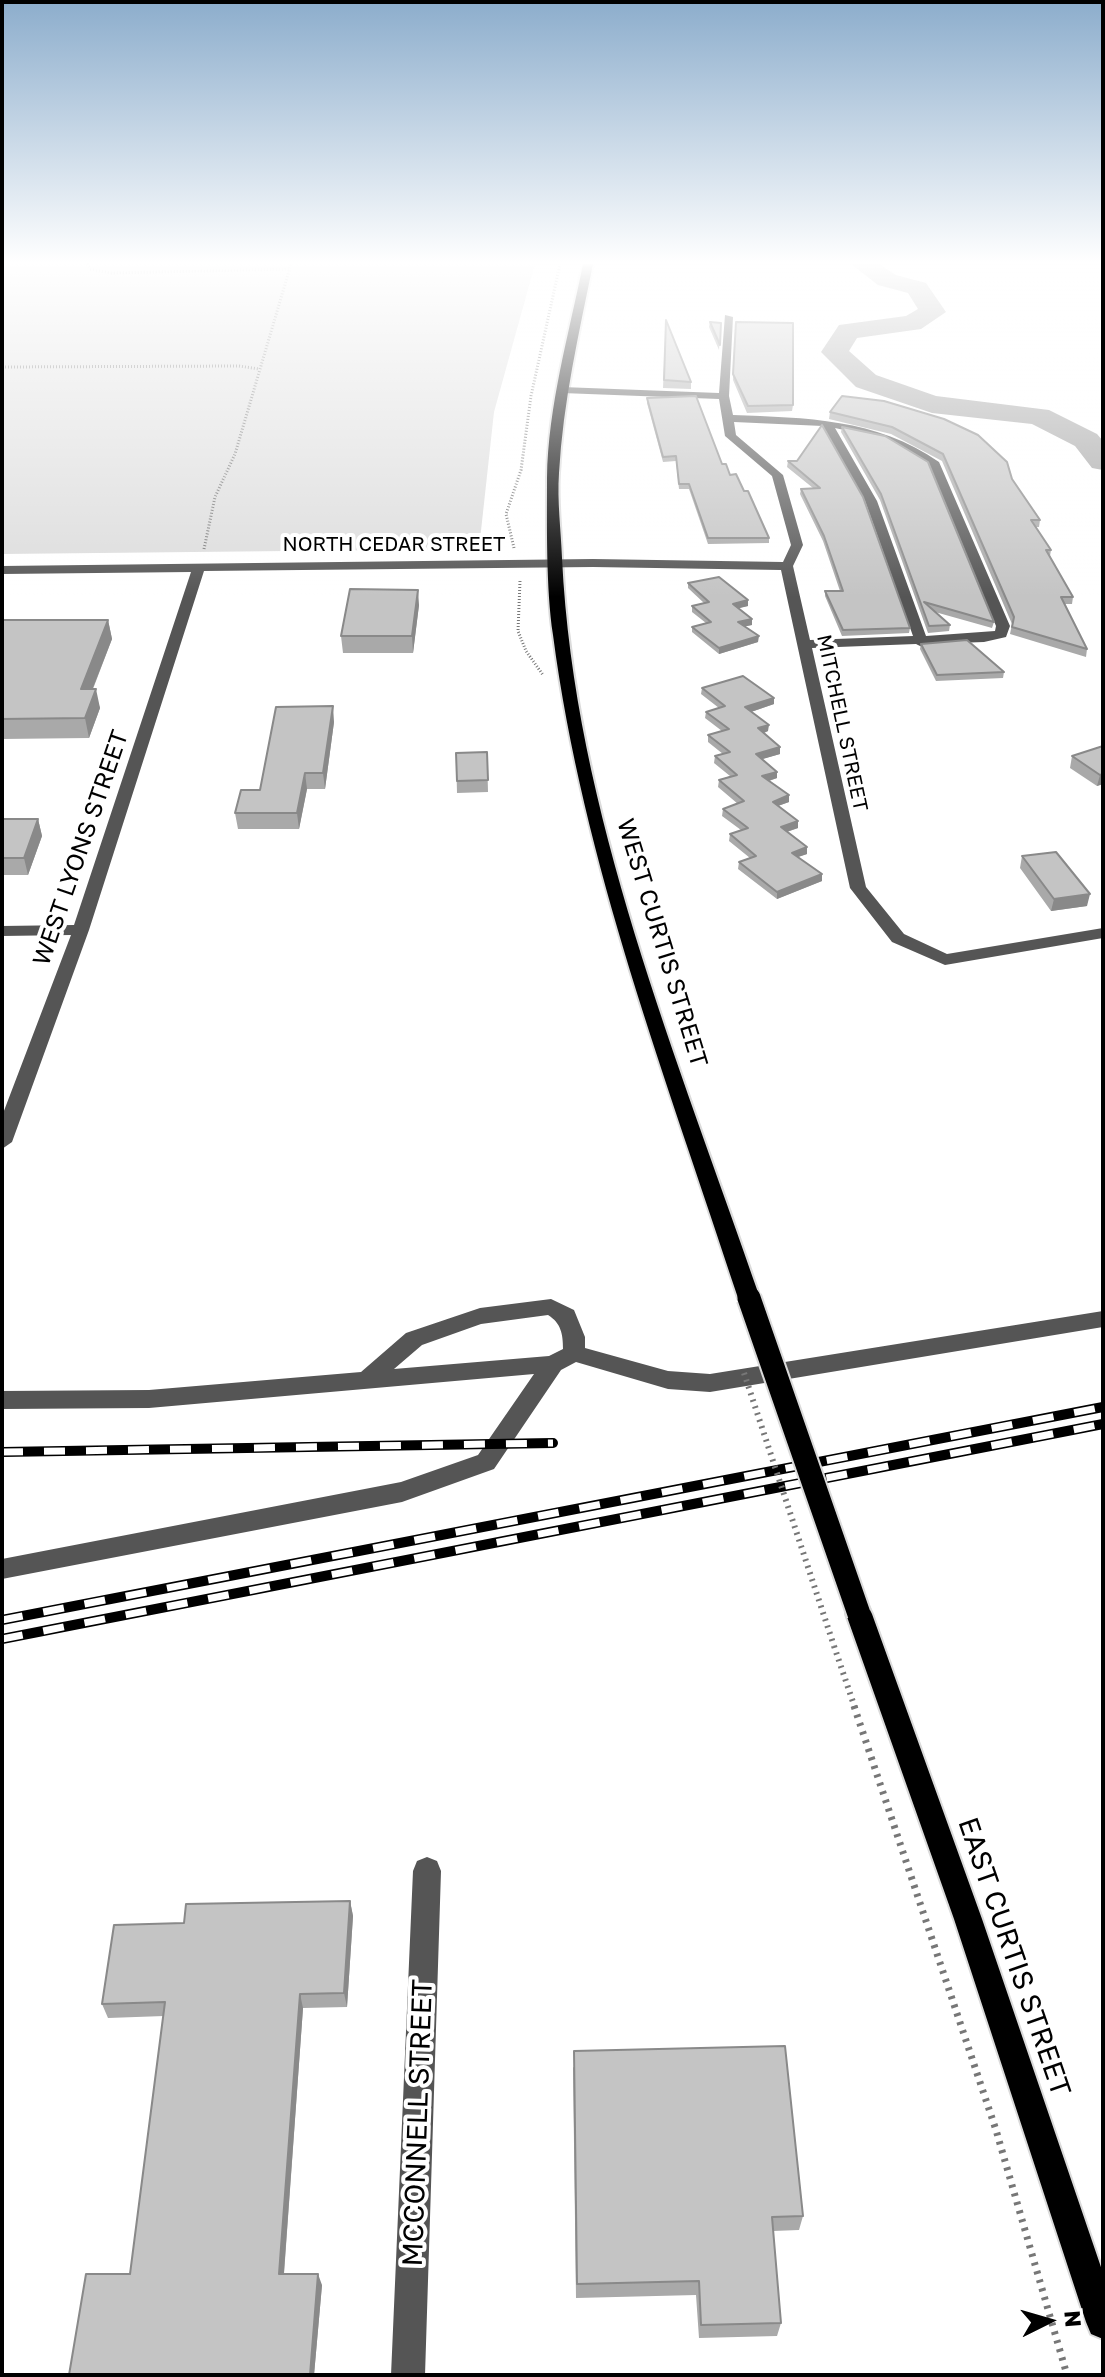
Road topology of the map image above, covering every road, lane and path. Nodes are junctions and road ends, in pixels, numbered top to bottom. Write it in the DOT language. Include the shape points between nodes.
graph roads {
  1 [pos="257,375"];
  2 [pos="565,375"];
  3 [pos="725,375"];
  4 [pos="562,390"];
  5 [pos="724,396"];
  6 [pos="728,418"];
  7 [pos="826,423"];
  8 [pos="558,563"];
  9 [pos="199,566"];
  10 [pos="787,566"];
  11 [pos="2,570"];
  12 [pos="922,643"];
  13 [pos="804,644"];
  14 [pos="81,930"];
  15 [pos="2,931"];
  16 [pos="1103,933"];
  17 [pos="2,1142"];
  18 [pos="1103,1319"];
  19 [pos="563,1359"];
  20 [pos="743,1369"];
  21 [pos="368,1379"];
  22 [pos="2,1400"];
  23 [pos="2,1569"];
  24 [pos="859,1614"];
  25 [pos="427,1871"];
  26 [pos="1103,2322"];
  27 [pos="408,2375"];
  28 [pos="1067,2375"];
  1 -- 9 [label="path" via="235,454 212,508"];
  2 -- 4 [label="main road, WEST CURTIS STREET"];
  3 -- 5 [label="street"];
  4 -- 5 [label="street"];
  4 -- 8 [label="main road, WEST CURTIS STREET" via="553,476"];
  5 -- 6 [label="street"];
  6 -- 7 [label="street"];
  6 -- 10 [label="street" via="731,436 777,475 797,545"];
  7 -- 12 [label="street" via="876,510"];
  7 -- 12 [label="street" via="887,436 913,446 935,464 1003,626 1001,634 984,638"];
  8 -- 9 [label="street, NORTH CEDAR STREET"];
  8 -- 10 [label="street, NORTH CEDAR STREET"];
  8 -- 24 [label="main road, WEST CURTIS STREET, bridge" via="559,633 590,802 619,909"];
  9 -- 11 [label="street, NORTH CEDAR STREET"];
  9 -- 14 [label="street, WEST LYONS STREET"];
  10 -- 13 [label="street, MITCHELL STREET"];
  12 -- 13 [label="street"];
  13 -- 16 [label="street, MITCHELL STREET" via="858,888 898,938 945,960"];
  14 -- 15 [label="street"];
  14 -- 17 [label="street, WEST LYONS STREET"];
  18 -- 19 [label="street" via="710,1383"];
  19 -- 21 [label="street"];
  19 -- 21 [label="street" via="574,1337 566,1316 551,1307 480,1316 414,1339"];
  19 -- 23 [label="street" via="486,1462 402,1492"];
  20 -- 28 [label="path, bridge" via="996,2130"];
  21 -- 22 [label="street" via="149,1399"];
  24 -- 26 [label="main road, EAST CURTIS STREET"];
  25 -- 27 [label="street, MCCONNELL STREET"];
}
